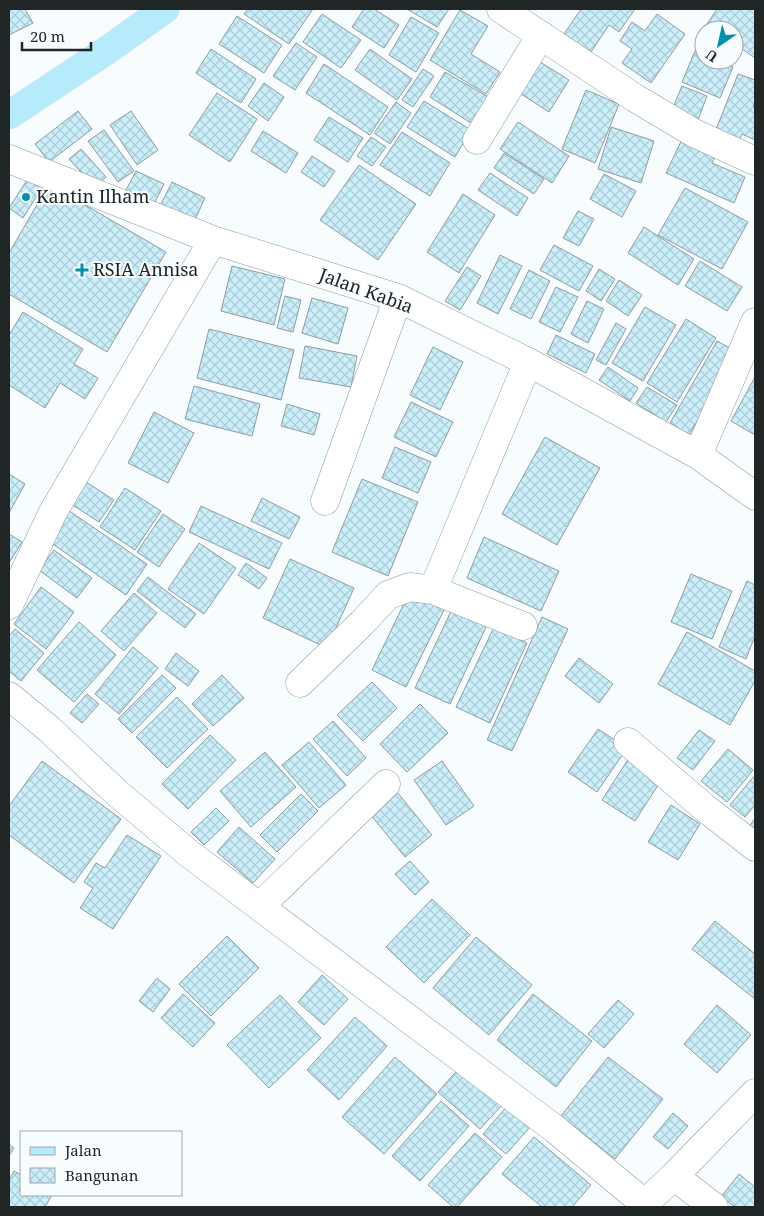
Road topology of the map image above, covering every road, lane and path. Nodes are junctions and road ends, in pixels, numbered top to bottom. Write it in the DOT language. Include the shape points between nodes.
graph roads {
  1 [pos="165,9"];
  2 [pos="501,9"];
  3 [pos="541,35"];
  4 [pos="9,115"];
  5 [pos="477,140"];
  6 [pos="9,159"];
  7 [pos="755,161"];
  8 [pos="214,240"];
  9 [pos="398,298"];
  10 [pos="755,322"];
  11 [pos="528,362"];
  12 [pos="698,455"];
  13 [pos="755,496"];
  14 [pos="325,501"];
  15 [pos="433,590"];
  16 [pos="9,605"];
  17 [pos="523,626"];
  18 [pos="300,682"];
  19 [pos="9,696"];
  20 [pos="628,742"];
  21 [pos="386,784"];
  22 [pos="755,847"];
  23 [pos="260,906"];
  24 [pos="755,1093"];
  25 [pos="674,1176"];
  26 [pos="643,1205"];
  27 [pos="714,1207"];
  1 -- 4 [label="main road"];
  2 -- 3 [label="street"];
  3 -- 5 [label="street"];
  3 -- 7 [label="street" via="643,103 694,133"];
  6 -- 8 [label="street, Jalan Kabia"];
  8 -- 9 [label="street, Jalan Kabia"];
  8 -- 16 [label="street" via="53,512"];
  9 -- 11 [label="street, Jalan Kabia"];
  9 -- 14 [label="street"];
  10 -- 12 [label="street"];
  11 -- 12 [label="street, Jalan Kabia"];
  11 -- 15 [label="street"];
  12 -- 13 [label="street, Jalan Kabia"];
  15 -- 17 [label="street"];
  15 -- 18 [label="street" via="410,587 388,595"];
  19 -- 23 [label="street" via="116,793 187,852"];
  20 -- 22 [label="street"];
  21 -- 23 [label="street"];
  23 -- 26 [label="street" via="555,1129"];
  24 -- 25 [label="street"];
  25 -- 26 [label="street"];
  25 -- 27 [label="street"];
}
